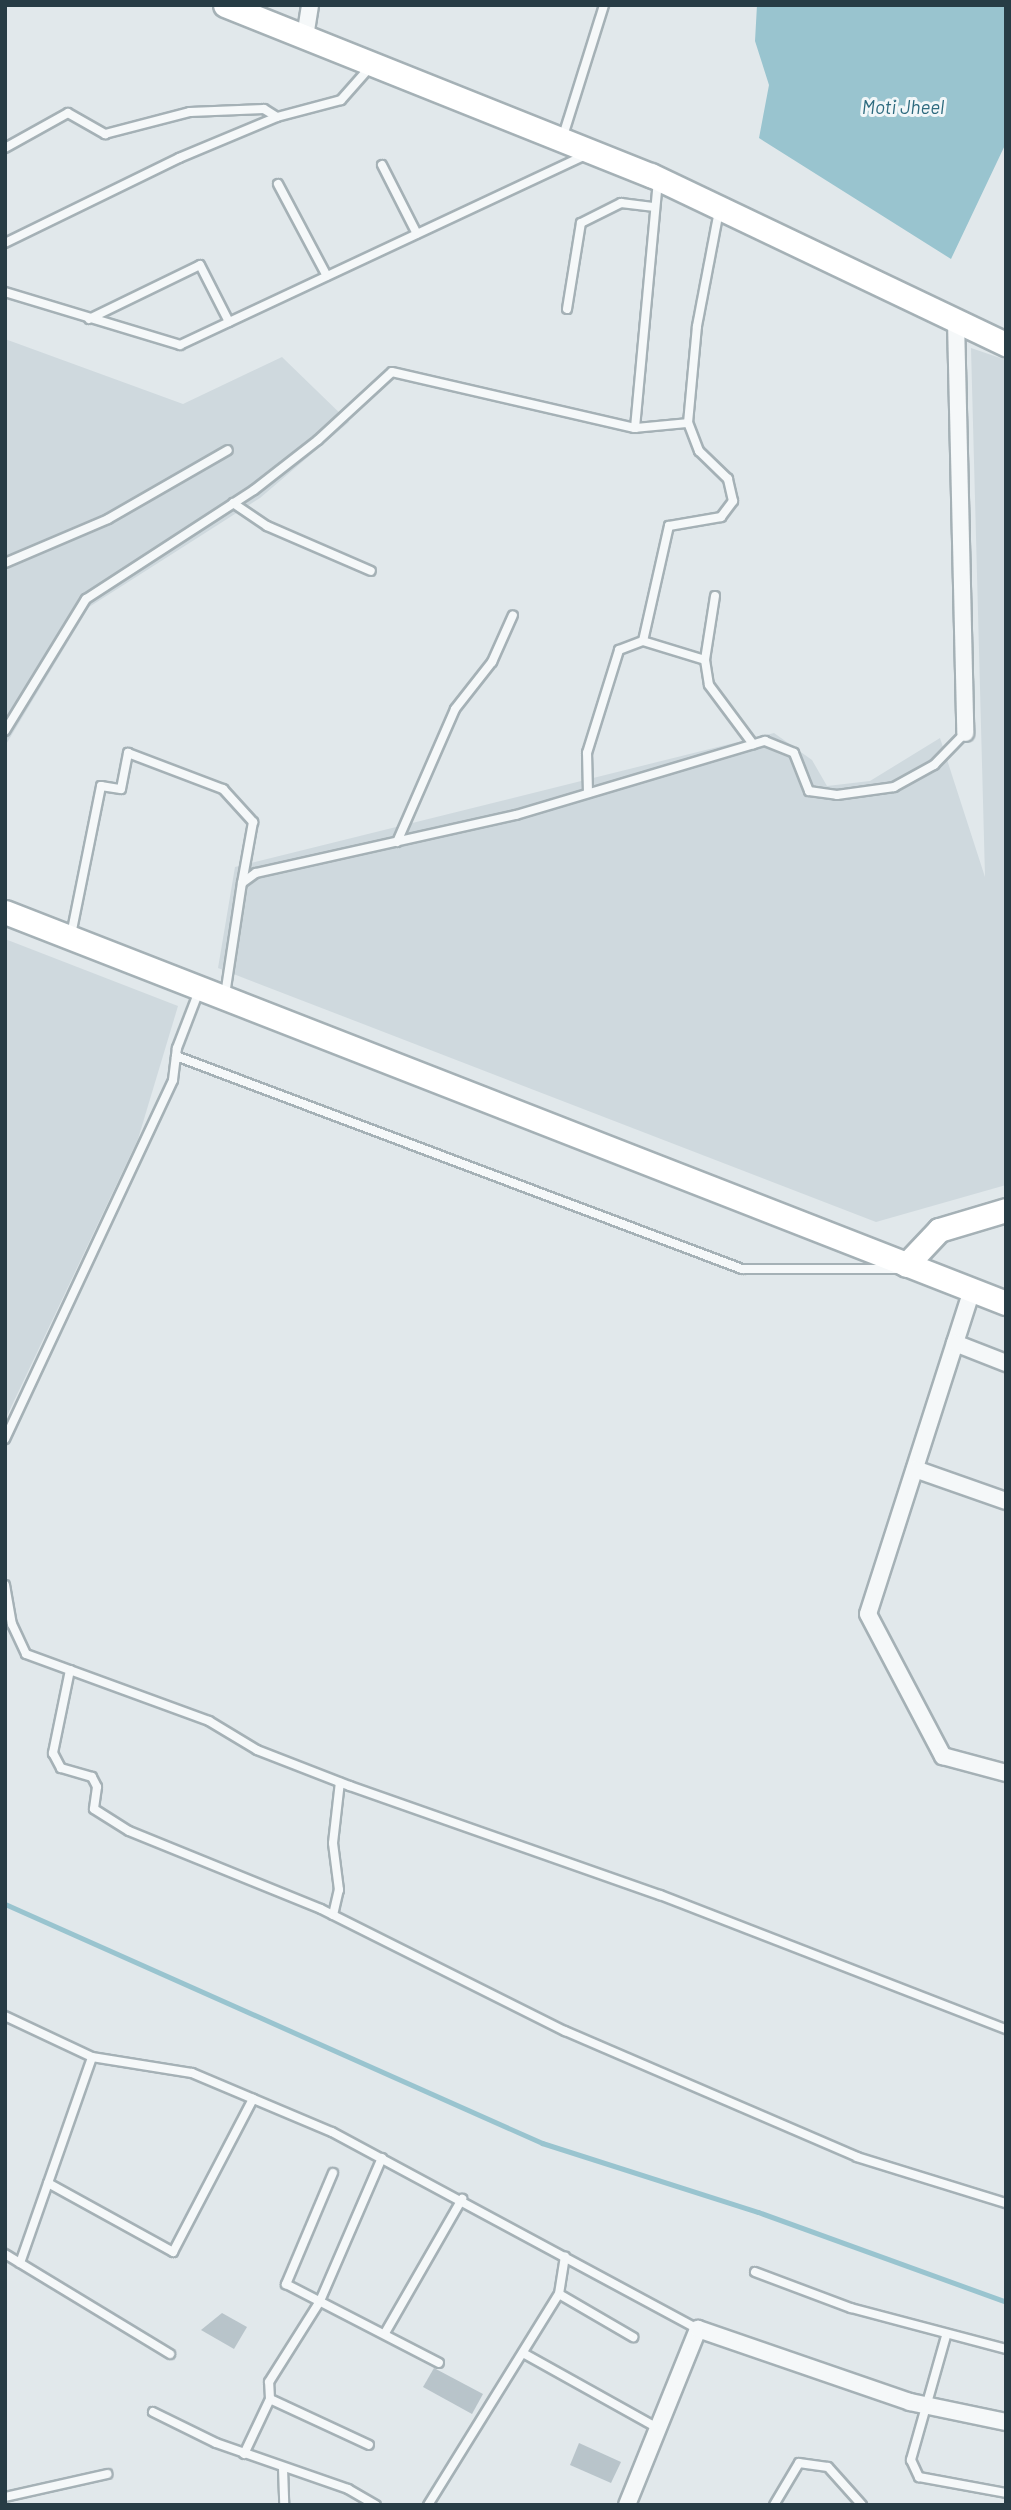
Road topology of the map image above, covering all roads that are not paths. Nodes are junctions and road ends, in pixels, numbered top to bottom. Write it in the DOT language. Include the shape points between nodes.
graph roads {
  1 [pos="225,5"];
  2 [pos="310,5"];
  3 [pos="604,5"];
  4 [pos="305,37"];
  5 [pos="373,64"];
  6 [pos="277,117"];
  7 [pos="562,139"];
  8 [pos="5,148"];
  9 [pos="593,151"];
  10 [pos="382,165"];
  11 [pos="658,178"];
  12 [pos="278,184"];
  13 [pos="655,207"];
  14 [pos="720,208"];
  15 [pos="417,234"];
  16 [pos="5,243"];
  17 [pos="327,276"];
  18 [pos="5,292"];
  19 [pos="567,309"];
  20 [pos="89,319"];
  21 [pos="956,321"];
  22 [pos="229,322"];
  23 [pos="1006,344"];
  24 [pos="688,423"];
  25 [pos="635,428"];
  26 [pos="228,450"];
  27 [pos="233,503"];
  28 [pos="5,563"];
  29 [pos="370,571"];
  30 [pos="715,596"];
  31 [pos="513,615"];
  32 [pos="643,641"];
  33 [pos="705,660"];
  34 [pos="5,731"];
  35 [pos="965,733"];
  36 [pos="753,744"];
  37 [pos="589,793"];
  38 [pos="397,842"];
  39 [pos="242,883"];
  40 [pos="5,912"];
  41 [pos="71,938"];
  42 [pos="200,988"];
  43 [pos="225,998"];
  44 [pos="176,1056"];
  45 [pos="1006,1210"];
  46 [pos="906,1265"];
  47 [pos="972,1290"];
  48 [pos="1006,1303"];
  49 [pos="956,1343"];
  50 [pos="1006,1363"];
  51 [pos="5,1439"];
  52 [pos="915,1469"];
  53 [pos="1006,1501"];
  54 [pos="5,1585"];
  55 [pos="70,1670"];
  56 [pos="1006,1773"];
  57 [pos="340,1782"];
  58 [pos="333,1915"];
  59 [pos="5,2016"];
  60 [pos="1006,2029"];
  61 [pos="92,2057"];
  62 [pos="253,2099"];
  63 [pos="382,2158"];
  64 [pos="333,2173"];
  65 [pos="48,2183"];
  66 [pos="462,2199"];
  67 [pos="1006,2203"];
  68 [pos="565,2256"];
  69 [pos="6,2257"];
  70 [pos="20,2263"];
  71 [pos="755,2272"];
  72 [pos="559,2294"];
  73 [pos="320,2301"];
  74 [pos="698,2329"];
  75 [pos="385,2333"];
  76 [pos="946,2336"];
  77 [pos="634,2337"];
  78 [pos="1006,2349"];
  79 [pos="523,2353"];
  80 [pos="170,2354"];
  81 [pos="439,2363"];
  82 [pos="270,2399"];
  83 [pos="929,2406"];
  84 [pos="153,2412"];
  85 [pos="1006,2422"];
  86 [pos="658,2428"];
  87 [pos="369,2445"];
  88 [pos="244,2454"];
  89 [pos="283,2469"];
  90 [pos="107,2474"];
  91 [pos="1006,2493"];
  92 [pos="5,2497"];
  93 [pos="284,2505"];
  94 [pos="376,2505"];
  95 [pos="428,2505"];
  96 [pos="626,2505"];
  97 [pos="774,2505"];
  98 [pos="862,2505"];
  1 -- 4 [label="street"];
  2 -- 4 [label="street"];
  3 -- 7 [label="lane"];
  4 -- 5 [label="street"];
  5 -- 6 [label="lane" via="341,100"];
  5 -- 7 [label="street"];
  6 -- 8 [label="lane" via="264,109 190,112 105,134 68,113"];
  6 -- 16 [label="lane"];
  7 -- 9 [label="street"];
  9 -- 11 [label="street"];
  9 -- 15 [label="lane"];
  10 -- 15 [label="lane"];
  11 -- 13 [label="lane"];
  11 -- 14 [label="street"];
  12 -- 17 [label="lane"];
  13 -- 19 [label="lane" via="621,203 581,223"];
  13 -- 25 [label="lane"];
  14 -- 21 [label="street"];
  14 -- 24 [label="lane" via="697,326"];
  15 -- 17 [label="lane"];
  17 -- 22 [label="lane"];
  18 -- 20 [label="lane"];
  20 -- 22 [label="lane" via="180,345"];
  20 -- 22 [label="lane" via="200,265"];
  21 -- 23 [label="street"];
  21 -- 35 [label="street"];
  24 -- 25 [label="lane"];
  24 -- 32 [label="lane" via="699,451 728,479 733,501 721,517 669,526"];
  25 -- 27 [label="lane" via="392,372 318,440"];
  26 -- 28 [label="lane" via="108,519"];
  27 -- 29 [label="lane" via="267,526"];
  27 -- 34 [label="lane" via="86,600"];
  30 -- 33 [label="lane"];
  31 -- 38 [label="lane" via="492,663 455,709"];
  32 -- 33 [label="lane"];
  32 -- 37 [label="lane" via="620,650 587,753"];
  33 -- 36 [label="lane" via="709,685"];
  35 -- 36 [label="lane" via="934,765 894,787 837,795 808,791 794,753 765,741"];
  36 -- 37 [label="lane"];
  37 -- 38 [label="lane"];
  38 -- 39 [label="lane" via="256,873"];
  39 -- 41 [label="lane" via="253,822 223,789 128,753 121,789 101,786"];
  39 -- 43 [label="lane"];
  40 -- 41 [label="street"];
  41 -- 42 [label="street"];
  42 -- 43 [label="street"];
  42 -- 44 [label="lane"];
  43 -- 46 [label="street"];
  44 -- 46 [label="lane" via="742,1269 897,1271"];
  44 -- 51 [label="lane" via="173,1080"];
  45 -- 46 [label="street" via="939,1230"];
  46 -- 47 [label="street"];
  47 -- 48 [label="street"];
  47 -- 49 [label="street"];
  49 -- 50 [label="street"];
  49 -- 52 [label="street"];
  52 -- 53 [label="street"];
  52 -- 56 [label="street" via="868,1614 943,1756"];
  54 -- 55 [label="lane" via="12,1624 26,1654"];
  55 -- 57 [label="lane" via="209,1721 257,1749"];
  55 -- 58 [label="lane" via="53,1753 61,1769 92,1777 97,1787 94,1810 129,1831"];
  57 -- 58 [label="lane" via="333,1843 339,1890"];
  57 -- 60 [label="lane" via="660,1895"];
  58 -- 67 [label="lane" via="565,2031 845,2151"];
  59 -- 61 [label="lane"];
  61 -- 62 [label="lane" via="192,2073"];
  61 -- 65 [label="lane"];
  62 -- 63 [label="lane"];
  62 -- 65 [label="lane" via="173,2252"];
  63 -- 66 [label="lane"];
  63 -- 73 [label="lane"];
  64 -- 73 [label="lane" via="286,2284"];
  65 -- 70 [label="lane"];
  66 -- 68 [label="lane"];
  66 -- 75 [label="lane"];
  68 -- 72 [label="lane"];
  68 -- 74 [label="lane"];
  69 -- 70 [label="lane"];
  70 -- 80 [label="lane"];
  71 -- 76 [label="lane" via="851,2308"];
  72 -- 77 [label="lane"];
  72 -- 79 [label="lane"];
  73 -- 75 [label="lane"];
  73 -- 82 [label="lane" via="269,2382"];
  74 -- 83 [label="street"];
  74 -- 86 [label="street"];
  75 -- 81 [label="lane"];
  76 -- 78 [label="lane"];
  76 -- 83 [label="lane"];
  79 -- 86 [label="lane"];
  79 -- 95 [label="lane"];
  82 -- 87 [label="lane"];
  82 -- 88 [label="lane"];
  83 -- 85 [label="street"];
  83 -- 91 [label="lane" via="911,2460 919,2477"];
  84 -- 88 [label="lane"];
  86 -- 96 [label="street"];
  88 -- 89 [label="lane"];
  89 -- 93 [label="lane"];
  89 -- 94 [label="lane" via="348,2489"];
  90 -- 92 [label="lane"];
  97 -- 98 [label="lane" via="799,2463 828,2467"];
}
